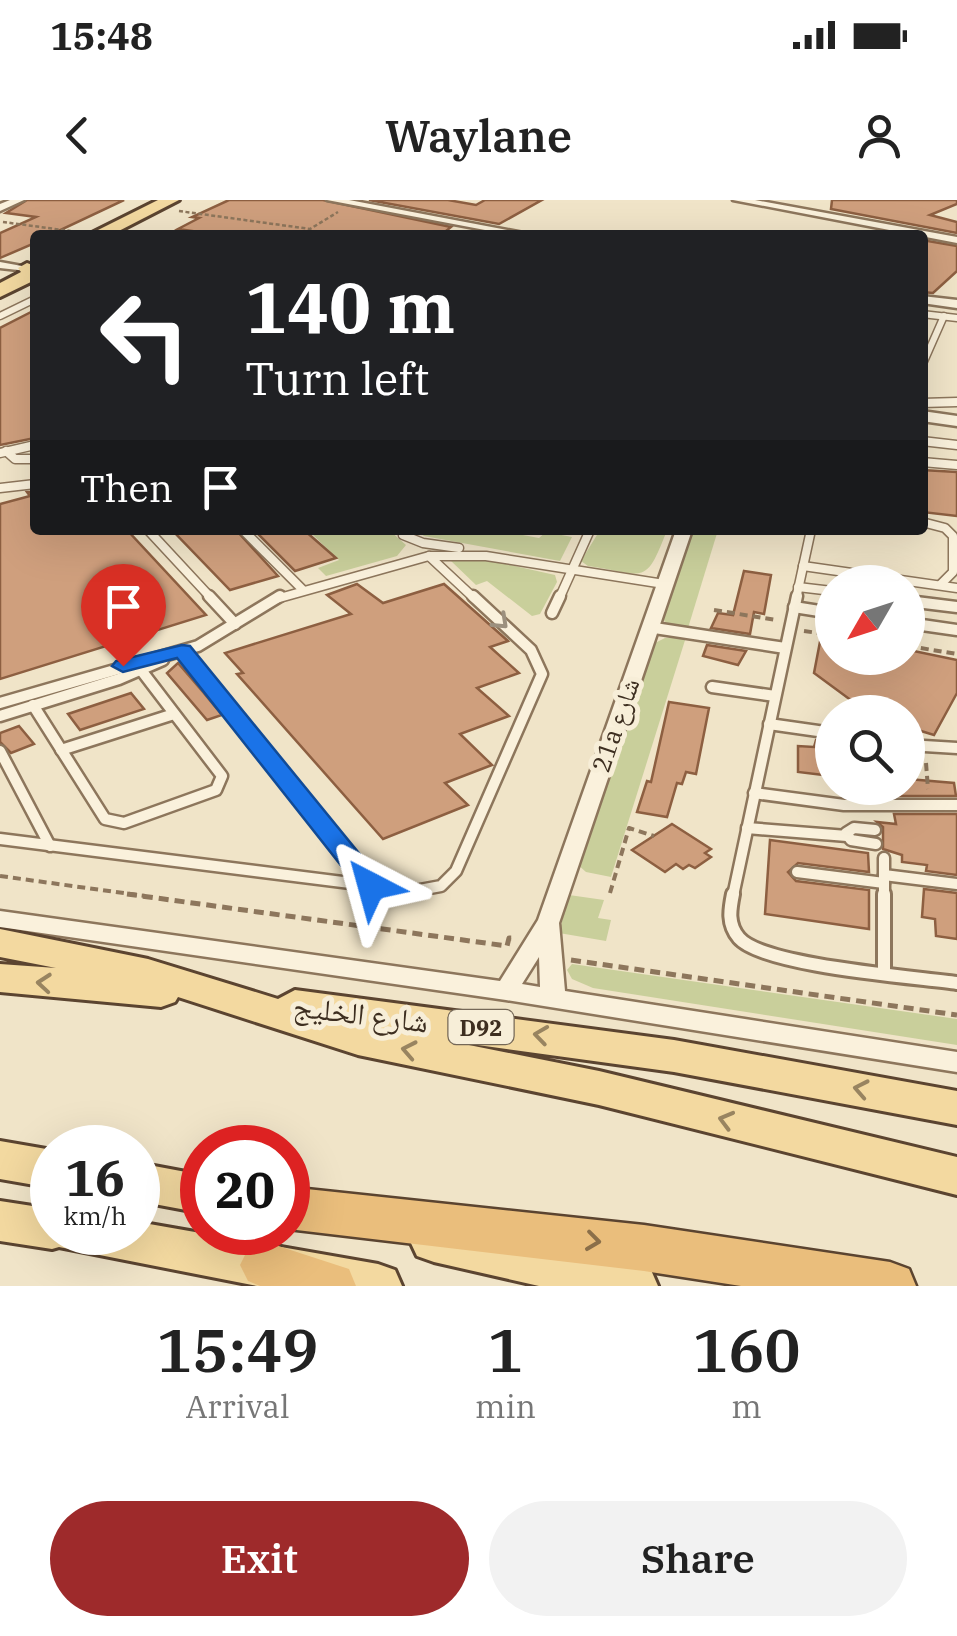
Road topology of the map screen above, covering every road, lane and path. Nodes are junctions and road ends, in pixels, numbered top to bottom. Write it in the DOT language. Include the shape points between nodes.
graph roads {
  1 [pos="19,200"];
  2 [pos="332,200"];
  3 [pos="428,200"];
  4 [pos="738,200"];
  5 [pos="790,200"];
  6 [pos="354,204"];
  7 [pos="180,206"];
  8 [pos="0,208"];
  9 [pos="779,208"];
  10 [pos="404,212"];
  11 [pos="0,222"];
  12 [pos="860,222"];
  13 [pos="132,226"];
  14 [pos="60,230"];
  15 [pos="502,230"];
  16 [pos="851,230"];
  17 [pos="903,230"];
  18 [pos="928,235"];
  19 [pos="957,240"];
  20 [pos="24,276"];
  21 [pos="0,294"];
  22 [pos="928,300"];
  23 [pos="957,304"];
  24 [pos="0,306"];
  25 [pos="928,315"];
  26 [pos="0,316"];
  27 [pos="944,316"];
  28 [pos="957,318"];
  29 [pos="928,352"];
  30 [pos="957,402"];
  31 [pos="928,404"];
  32 [pos="928,406"];
  33 [pos="957,412"];
  34 [pos="928,417"];
  35 [pos="957,422"];
  36 [pos="928,443"];
  37 [pos="957,445"];
  38 [pos="30,446"];
  39 [pos="3,452"];
  40 [pos="30,460"];
  41 [pos="928,463"];
  42 [pos="957,465"];
  43 [pos="30,485"];
  44 [pos="0,488"];
  45 [pos="928,524"];
  46 [pos="153,535"];
  47 [pos="248,535"];
  48 [pos="401,535"];
  49 [pos="405,535"];
  50 [pos="587,535"];
  51 [pos="682,535"];
  52 [pos="810,535"];
  53 [pos="429,556"];
  54 [pos="504,558"];
  55 [pos="393,564"];
  56 [pos="803,566"];
  57 [pos="570,569"];
  58 [pos="664,584"];
  59 [pos="938,585"];
  60 [pos="798,587"];
  61 [pos="302,588"];
  62 [pos="957,588"];
  63 [pos="815,590"];
  64 [pos="925,603"];
  65 [pos="957,607"];
  66 [pos="794,608"];
  67 [pos="714,610"];
  68 [pos="815,611"];
  69 [pos="552,612"];
  70 [pos="234,624"];
  71 [pos="790,625"];
  72 [pos="925,626"];
  73 [pos="648,628"];
  74 [pos="957,630"];
  75 [pos="815,631"];
  76 [pos="785,648"];
  77 [pos="925,649"];
  78 [pos="182,651"];
  79 [pos="957,654"];
  80 [pos="142,670"];
  81 [pos="712,687"];
  82 [pos="775,696"];
  83 [pos="0,702"];
  84 [pos="33,706"];
  85 [pos="174,714"];
  86 [pos="0,716"];
  87 [pos="769,724"];
  88 [pos="815,731"];
  89 [pos="925,747"];
  90 [pos="957,748"];
  91 [pos="61,750"];
  92 [pos="0,752"];
  93 [pos="925,758"];
  94 [pos="754,793"];
  95 [pos="929,803"];
  96 [pos="957,805"];
  97 [pos="747,828"];
  98 [pos="875,830"];
  99 [pos="654,836"];
  100 [pos="847,836"];
  101 [pos="0,840"];
  102 [pos="876,844"];
  103 [pos="50,846"];
  104 [pos="884,858"];
  105 [pos="797,872"];
  106 [pos="0,876"];
  107 [pos="884,879"];
  108 [pos="957,884"];
  109 [pos="371,886"];
  110 [pos="610,893"];
  111 [pos="0,919"];
  112 [pos="546,936"];
  113 [pos="0,944"];
  114 [pos="884,973"];
  115 [pos="0,978"];
  116 [pos="957,983"];
  117 [pos="506,991"];
  118 [pos="225,998"];
  119 [pos="553,998"];
  120 [pos="957,1015"];
  121 [pos="957,1062"];
  122 [pos="957,1108"];
  123 [pos="0,1160"];
  124 [pos="30,1165"];
  125 [pos="957,1176"];
  126 [pos="310,1211"];
  127 [pos="310,1214"];
  128 [pos="0,1221"];
  129 [pos="30,1226"];
  130 [pos="160,1247"];
  131 [pos="266,1265"];
  132 [pos="330,1286"];
  133 [pos="378,1286"];
  134 [pos="634,1286"];
  135 [pos="890,1286"];
  1 -- 8 [label="street"];
  2 -- 6 [label="street"];
  3 -- 10 [label="street"];
  4 -- 9 [label="street"];
  5 -- 9 [label="street"];
  6 -- 7 [label="path" via="310,228"];
  6 -- 10 [label="street"];
  7 -- 13 [label="main road"];
  9 -- 12 [label="street"];
  10 -- 15 [label="street"];
  11 -- 14 [label="path"];
  12 -- 16 [label="street"];
  12 -- 17 [label="street"];
  18 -- 19 [label="street"];
  20 -- 21 [label="main road"];
  20 -- 24 [label="main road"];
  20 -- 26 [label="lane"];
  22 -- 23 [label="street"];
  25 -- 27 [label="lane"];
  27 -- 28 [label="lane"];
  27 -- 29 [label="lane"];
  30 -- 31 [label="lane"];
  32 -- 33 [label="street"];
  34 -- 35 [label="street"];
  36 -- 37 [label="lane"];
  38 -- 39 [label="lane"];
  39 -- 40 [label="lane"];
  41 -- 42 [label="lane"];
  43 -- 44 [label="lane"];
  45 -- 59 [label="lane" via="953,536 952,576"];
  46 -- 70 [label="lane"];
  47 -- 61 [label="lane"];
  48 -- 55 [label="lane" via="408,554"];
  49 -- 54 [label="lane"];
  50 -- 57 [label="lane"];
  51 -- 58 [label="street, 21a شارع"];
  52 -- 56 [label="lane"];
  53 -- 54 [label="lane"];
  53 -- 55 [label="lane"];
  53 -- 109 [label="lane, one-way" via="531,650 542,674 450,879 428,890"];
  54 -- 57 [label="lane"];
  55 -- 61 [label="lane"];
  56 -- 59 [label="lane"];
  56 -- 60 [label="lane"];
  57 -- 58 [label="lane"];
  57 -- 69 [label="lane"];
  58 -- 73 [label="street, 21a شارع"];
  59 -- 62 [label="lane"];
  60 -- 63 [label="lane"];
  60 -- 66 [label="lane"];
  61 -- 70 [label="lane"];
  64 -- 65 [label="lane"];
  66 -- 68 [label="lane"];
  66 -- 71 [label="lane"];
  67 -- 71 [label="path"];
  70 -- 78 [label="lane"];
  71 -- 75 [label="path"];
  71 -- 76 [label="lane"];
  72 -- 74 [label="lane"];
  73 -- 76 [label="lane"];
  73 -- 112 [label="street, 21a شارع"];
  76 -- 82 [label="lane"];
  77 -- 79 [label="path"];
  78 -- 80 [label="lane"];
  78 -- 83 [label="lane"];
  78 -- 109 [label="lane"];
  80 -- 84 [label="lane"];
  80 -- 85 [label="lane"];
  81 -- 82 [label="lane"];
  82 -- 87 [label="lane"];
  84 -- 86 [label="lane"];
  84 -- 91 [label="lane"];
  85 -- 91 [label="lane"];
  85 -- 91 [label="lane" via="222,776 221,785 135,820 106,819"];
  87 -- 88 [label="lane"];
  87 -- 94 [label="lane"];
  89 -- 90 [label="lane"];
  92 -- 103 [label="lane"];
  93 -- 95 [label="path"];
  94 -- 95 [label="lane" via="844,805"];
  94 -- 97 [label="lane"];
  95 -- 96 [label="lane"];
  97 -- 100 [label="lane"];
  97 -- 114 [label="lane" via="730,910 735,932 779,960"];
  98 -- 100 [label="lane" via="850,829"];
  99 -- 110 [label="path" via="629,828"];
  100 -- 102 [label="lane"];
  101 -- 103 [label="lane"];
  103 -- 109 [label="lane"];
  104 -- 107 [label="lane"];
  105 -- 107 [label="lane"];
  106 -- 112 [label="path" via="507,946 510,938"];
  107 -- 108 [label="lane"];
  107 -- 114 [label="lane"];
  111 -- 117 [label="street"];
  112 -- 117 [label="street, 21a شارع"];
  112 -- 119 [label="street, 21a شارع"];
  112 -- 120 [label="path" via="555,944 552,957"];
  113 -- 118 [label="main road" via="148,972"];
  114 -- 116 [label="lane"];
  118 -- 115 [label="main road, شارع الخليج / D92, one-way"];
  117 -- 119 [label="street"];
  122 -- 118 [label="main road, شارع الخليج / D92, one-way" via="552,1037"];
  125 -- 118 [label="main road, one-way" via="599,1088 358,1039"];
  119 -- 121 [label="street"];
  123 -- 124 [label="main road"];
  126 -- 135 [label="highway, one-way" via="644,1248"];
  127 -- 134 [label="main road"];
  128 -- 129 [label="main road"];
  130 -- 131 [label="main road"];
  131 -- 132 [label="highway"];
  131 -- 133 [label="main road"];
}
